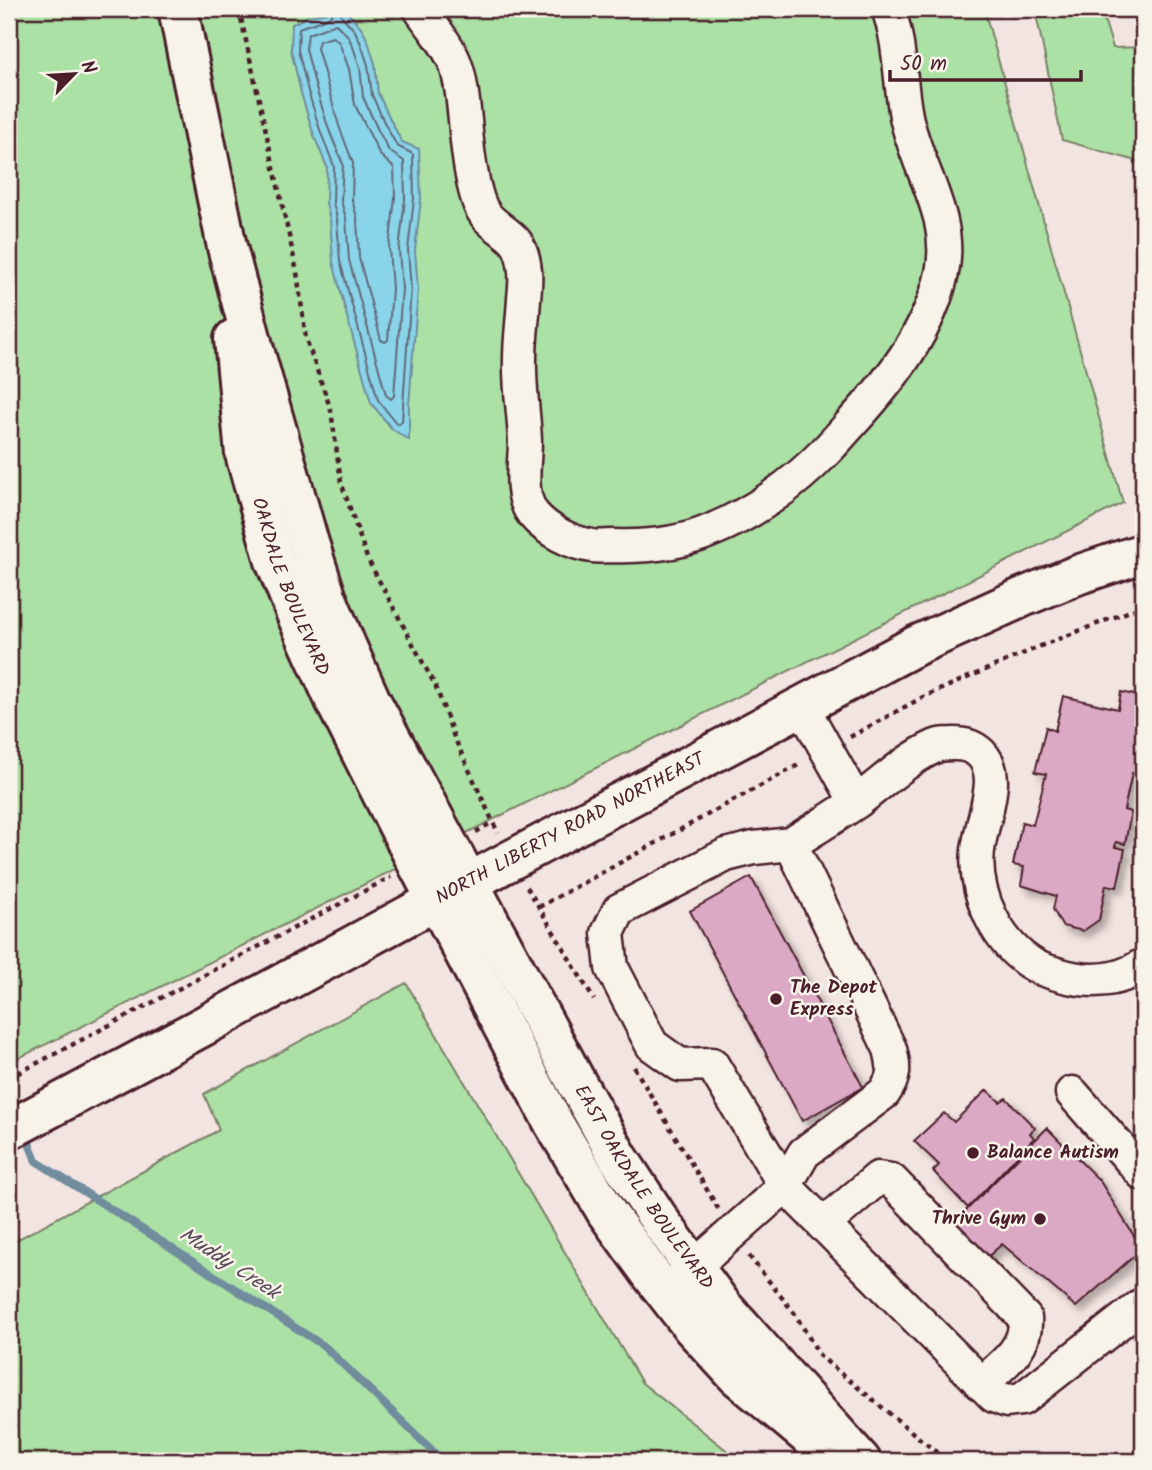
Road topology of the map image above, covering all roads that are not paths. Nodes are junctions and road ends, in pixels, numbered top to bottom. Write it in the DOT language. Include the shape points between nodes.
graph roads {
  1 [pos="178,9"];
  2 [pos="420,9"];
  3 [pos="888,9"];
  4 [pos="1143,553"];
  5 [pos="802,706"];
  6 [pos="856,802"];
  7 [pos="791,844"];
  8 [pos="452,892"];
  9 [pos="1143,965"];
  10 [pos="1072,1093"];
  11 [pos="9,1130"];
  12 [pos="1143,1174"];
  13 [pos="785,1186"];
  14 [pos="823,1225"];
  15 [pos="694,1267"];
  16 [pos="665,1292"];
  17 [pos="1143,1304"];
  18 [pos="981,1384"];
  19 [pos="839,1461"];
  20 [pos="861,1461"];
  1 -- 8 [label="main road, OAKDALE BOULEVARD" via="228,247 309,543 346,645"];
  2 -- 3 [label="lane" via="456,65 477,198 494,225 516,241 526,273 519,362 526,502 534,516 565,537 590,546 624,547 661,544 710,531 761,504 824,454 880,391 917,339 933,306 945,239 906,117 895,27"];
  4 -- 5 [label="main road, NORTH LIBERTY ROAD NORTHEAST" via="1011,602"];
  5 -- 6 [label="lane"];
  5 -- 8 [label="main road, NORTH LIBERTY ROAD NORTHEAST"];
  6 -- 7 [label="lane"];
  6 -- 9 [label="lane" via="915,757 939,745 961,744 980,752 989,764 991,783 977,874 994,923 1012,948 1037,967 1071,978 1116,978"];
  7 -- 13 [label="lane" via="894,1065 884,1093 804,1153"];
  7 -- 13 [label="lane" via="726,855 619,910 608,933 612,968 652,1045 680,1065 712,1064"];
  8 -- 11 [label="main road, NORTH LIBERTY ROAD NORTHEAST"];
  8 -- 15 [label="main road, EAST OAKDALE BOULEVARD" via="575,1080 618,1157"];
  8 -- 16 [label="main road, EAST OAKDALE BOULEVARD" via="560,1133 607,1213"];
  10 -- 12 [label="lane"];
  13 -- 14 [label="lane"];
  13 -- 15 [label="lane"];
  14 -- 18 [label="lane"];
  14 -- 18 [label="lane" via="877,1178 891,1180 1025,1318 1017,1350"];
  15 -- 16 [label="lane"];
  15 -- 20 [label="main road, EAST OAKDALE BOULEVARD" via="723,1307"];
  16 -- 19 [label="main road, EAST OAKDALE BOULEVARD" via="737,1376"];
  17 -- 18 [label="lane" via="1022,1399 1007,1401"];
}
